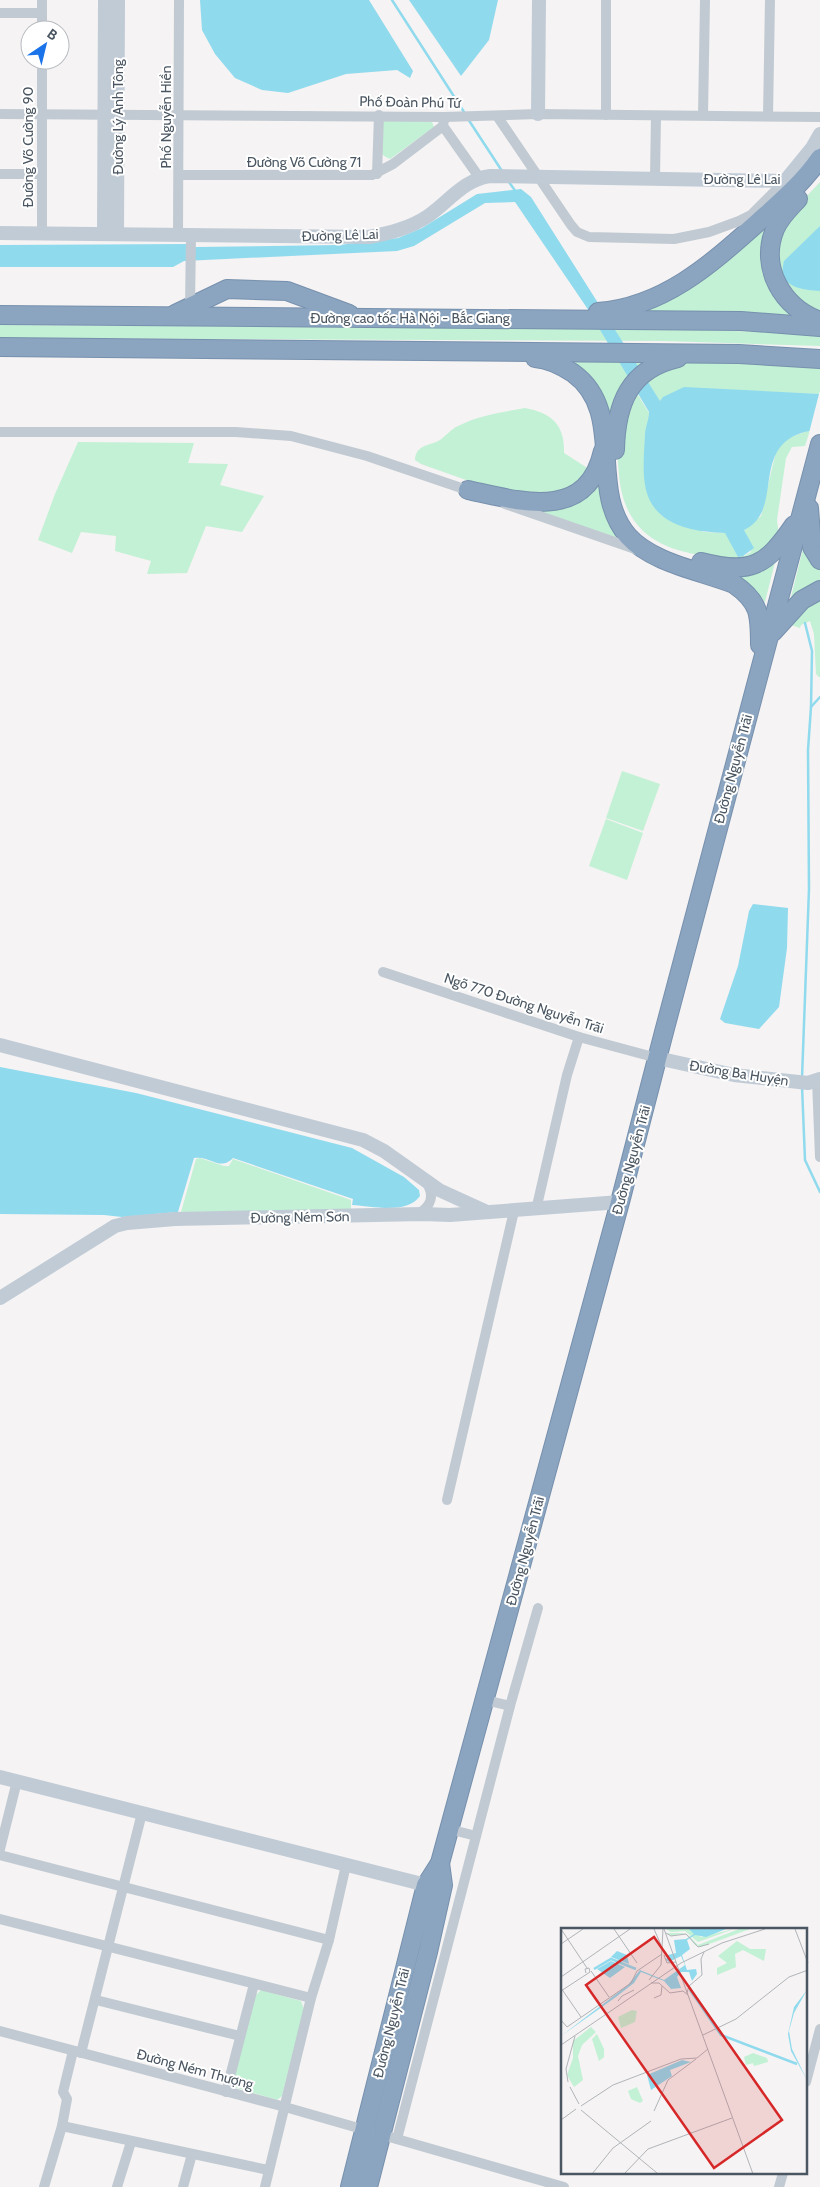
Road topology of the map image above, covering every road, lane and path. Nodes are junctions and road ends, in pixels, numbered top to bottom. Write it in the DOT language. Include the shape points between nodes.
graph roads {
  1 [pos="42,0"];
  2 [pos="106,0"];
  3 [pos="118,0"];
  4 [pos="179,0"];
  5 [pos="539,0"];
  6 [pos="606,0"];
  7 [pos="705,0"];
  8 [pos="770,0"];
  9 [pos="0,13"];
  10 [pos="42,13"];
  11 [pos="42,20"];
  12 [pos="112,28"];
  13 [pos="42,70"];
  14 [pos="0,114"];
  15 [pos="42,114"];
  16 [pos="180,114"];
  17 [pos="538,114"];
  18 [pos="379,115"];
  19 [pos="606,115"];
  20 [pos="703,115"];
  21 [pos="112,116"];
  22 [pos="497,116"];
  23 [pos="656,116"];
  24 [pos="768,116"];
  25 [pos="820,117"];
  26 [pos="446,120"];
  27 [pos="820,134"];
  28 [pos="820,158"];
  29 [pos="820,173"];
  30 [pos="0,174"];
  31 [pos="42,174"];
  32 [pos="377,174"];
  33 [pos="179,175"];
  34 [pos="530,176"];
  35 [pos="484,177"];
  36 [pos="655,178"];
  37 [pos="786,181"];
  38 [pos="0,233"];
  39 [pos="42,234"];
  40 [pos="110,234"];
  41 [pos="185,234"];
  42 [pos="190,307"];
  43 [pos="0,315"];
  44 [pos="170,316"];
  45 [pos="359,318"];
  46 [pos="426,318"];
  47 [pos="820,322"];
  48 [pos="820,327"];
  49 [pos="0,347"];
  50 [pos="327,349"];
  51 [pos="820,359"];
  52 [pos="0,432"];
  53 [pos="604,443"];
  54 [pos="818,450"];
  55 [pos="468,490"];
  56 [pos="808,490"];
  57 [pos="802,514"];
  58 [pos="651,555"];
  59 [pos="820,560"];
  60 [pos="820,590"];
  61 [pos="769,636"];
  62 [pos="760,666"];
  63 [pos="383,972"];
  64 [pos="579,1037"];
  65 [pos="0,1045"];
  66 [pos="657,1058"];
  67 [pos="816,1081"];
  68 [pos="820,1157"];
  69 [pos="425,1180"];
  70 [pos="620,1202"];
  71 [pos="536,1210"];
  72 [pos="514,1211"];
  73 [pos="487,1212"];
  74 [pos="418,1214"];
  75 [pos="0,1298"];
  76 [pos="447,1500"];
  77 [pos="538,1608"];
  78 [pos="485,1700"];
  79 [pos="510,1706"];
  80 [pos="0,1776"];
  81 [pos="17,1781"];
  82 [pos="142,1812"];
  83 [pos="449,1829"];
  84 [pos="476,1836"];
  85 [pos="0,1849"];
  86 [pos="0,1855"];
  87 [pos="440,1863"];
  88 [pos="346,1865"];
  89 [pos="426,1885"];
  90 [pos="123,1886"];
  91 [pos="0,1919"];
  92 [pos="329,1940"];
  93 [pos="107,1947"];
  94 [pos="437,1954"];
  95 [pos="254,1984"];
  96 [pos="311,1998"];
  97 [pos="96,2000"];
  98 [pos="820,2029"];
  99 [pos="0,2032"];
  100 [pos="240,2036"];
  101 [pos="77,2052"];
  102 [pos="808,2074"];
  103 [pos="226,2092"];
  104 [pos="285,2107"];
  105 [pos="62,2126"];
  106 [pos="364,2130"];
  107 [pos="390,2137"];
  108 [pos="131,2142"];
  109 [pos="192,2154"];
  110 [pos="268,2170"];
  111 [pos="783,2174"];
  112 [pos="44,2187"];
  113 [pos="117,2187"];
  114 [pos="183,2187"];
  115 [pos="265,2187"];
  116 [pos="350,2187"];
  117 [pos="368,2187"];
  118 [pos="564,2187"];
  119 [pos="779,2187"];
  1 -- 10 [label="street"];
  2 -- 12 [label="street, Đường Lý Anh Tông"];
  3 -- 12 [label="street, Đường Lý Anh Tông"];
  4 -- 16 [label="street, Phố Nguyễn Hiền"];
  5 -- 17 [label="street"];
  6 -- 19 [label="street"];
  7 -- 20 [label="street"];
  8 -- 24 [label="street"];
  9 -- 10 [label="street"];
  10 -- 11 [label="street"];
  12 -- 21 [label="street, Đường Lý Anh Tông"];
  13 -- 15 [label="street, Đường Võ Cường 90"];
  14 -- 15 [label="street, Phố Đoàn Phú Tứ"];
  15 -- 21 [label="street, Phố Đoàn Phú Tứ"];
  15 -- 31 [label="street, Đường Võ Cường 90"];
  16 -- 18 [label="street, Phố Đoàn Phú Tứ"];
  16 -- 21 [label="street, Phố Đoàn Phú Tứ"];
  16 -- 33 [label="street, Phố Nguyễn Hiền"];
  17 -- 19 [label="street, Phố Đoàn Phú Tứ"];
  17 -- 22 [label="street, Phố Đoàn Phú Tứ"];
  18 -- 26 [label="street, Phố Đoàn Phú Tứ"];
  18 -- 32 [label="street"];
  19 -- 23 [label="street, Phố Đoàn Phú Tứ"];
  20 -- 23 [label="street, Phố Đoàn Phú Tứ"];
  20 -- 24 [label="street, Phố Đoàn Phú Tứ"];
  21 -- 40 [label="street, Đường Lý Anh Tông"];
  22 -- 26 [label="street, Phố Đoàn Phú Tứ"];
  22 -- 34 [label="street"];
  23 -- 36 [label="street"];
  24 -- 25 [label="street, Phố Đoàn Phú Tứ"];
  26 -- 32 [label="street, Đường Võ Cường 71"];
  26 -- 35 [label="street"];
  27 -- 37 [label="street, Đường Lê Lai"];
  28 -- 46 [label="highway" via="800,184 712,263 661,295 600,312 468,311"];
  29 -- 47 [label="highway" via="787,211 776,228 770,247 774,280 784,297 796,309"];
  30 -- 31 [label="street"];
  31 -- 39 [label="street, Đường Võ Cường 90"];
  32 -- 33 [label="street, Đường Võ Cường 71"];
  33 -- 41 [label="street, Phố Nguyễn Hiền"];
  34 -- 35 [label="street, Đường Lê Lai"];
  34 -- 36 [label="street, Đường Lê Lai"];
  34 -- 37 [label="street" via="577,232 598,238 682,238 709,232 751,215"];
  35 -- 41 [label="street, Đường Lê Lai" via="428,216 386,234 332,238"];
  36 -- 37 [label="street, Đường Lê Lai"];
  38 -- 39 [label="street, Đường Lê Lai"];
  39 -- 40 [label="street, Đường Lê Lai"];
  40 -- 41 [label="street, Đường Lê Lai"];
  41 -- 42 [label="street, Phố Nguyễn Hiền" via="191,266"];
  42 -- 44 [label="highway"];
  42 -- 45 [label="highway" via="227,289 287,291"];
  43 -- 44 [label="highway, Đường cao tốc Hà Nội - Bắc Giang"];
  44 -- 45 [label="highway, Đường cao tốc Hà Nội - Bắc Giang"];
  45 -- 46 [label="highway, Đường cao tốc Hà Nội - Bắc Giang"];
  46 -- 48 [label="highway, Đường cao tốc Hà Nội - Bắc Giang" via="741,322"];
  49 -- 50 [label="highway"];
  50 -- 51 [label="highway" via="740,354"];
  50 -- 53 [label="highway" via="365,357 533,358 552,361 576,376 594,395 602,416"];
  51 -- 57 [label="highway" via="683,357 670,360 647,370 636,381 620,406 616,423 615,476 621,505 636,530 654,545 717,566 749,566 775,552"];
  52 -- 55 [label="street" via="236,432 291,436 367,456"];
  53 -- 55 [label="highway" via="598,466 587,483 576,492 550,503 513,500"];
  53 -- 58 [label="highway" via="607,484 614,512 627,535"];
  54 -- 56 [label="highway, Đường Nguyễn Trãi"];
  55 -- 58 [label="street"];
  56 -- 57 [label="highway, Đường Nguyễn Trãi"];
  56 -- 59 [label="highway" via="810,538"];
  57 -- 61 [label="highway, Đường Nguyễn Trãi"];
  58 -- 62 [label="highway" via="734,584 744,591 754,602 759,616"];
  60 -- 61 [label="highway" via="802,600"];
  61 -- 62 [label="highway, Đường Nguyễn Trãi"];
  62 -- 66 [label="highway, Đường Nguyễn Trãi"];
  63 -- 64 [label="street, Ngõ 770 Đường Nguyễn Trãi"];
  64 -- 66 [label="street, Ngõ 770 Đường Nguyễn Trãi"];
  64 -- 71 [label="street"];
  65 -- 69 [label="street" via="363,1140"];
  66 -- 67 [label="street, Đường Ba Huyện" via="710,1071"];
  66 -- 70 [label="highway, Đường Nguyễn Trãi"];
  67 -- 68 [label="street"];
  69 -- 73 [label="street" via="454,1198"];
  69 -- 74 [label="street" via="432,1197"];
  70 -- 71 [label="street, Đường Ném Sơn"];
  70 -- 78 [label="highway, Đường Nguyễn Trãi"];
  71 -- 72 [label="street, Đường Ném Sơn"];
  72 -- 73 [label="street, Đường Ném Sơn"];
  72 -- 76 [label="street"];
  73 -- 74 [label="street, Đường Ném Sơn"];
  74 -- 75 [label="street, Đường Ném Sơn" via="175,1218 127,1223 115,1226"];
  77 -- 79 [label="street"];
  78 -- 79 [label="street"];
  78 -- 83 [label="highway, Đường Nguyễn Trãi"];
  79 -- 84 [label="street"];
  80 -- 81 [label="street"];
  81 -- 82 [label="street"];
  81 -- 85 [label="street"];
  82 -- 88 [label="street"];
  82 -- 90 [label="street"];
  83 -- 84 [label="street"];
  83 -- 87 [label="highway, Đường Nguyễn Trãi"];
  84 -- 94 [label="street"];
  86 -- 90 [label="street"];
  87 -- 89 [label="highway, Đường Nguyễn Trãi"];
  87 -- 94 [label="highway, Đường Nguyễn Trãi" via="443,1885"];
  88 -- 89 [label="street"];
  88 -- 92 [label="street"];
  89 -- 106 [label="highway, Đường Nguyễn Trãi"];
  90 -- 92 [label="street"];
  90 -- 93 [label="street"];
  91 -- 93 [label="street"];
  92 -- 96 [label="street"];
  93 -- 95 [label="street"];
  93 -- 97 [label="street"];
  94 -- 107 [label="highway, Đường Nguyễn Trãi"];
  95 -- 96 [label="street"];
  95 -- 100 [label="street"];
  96 -- 104 [label="street"];
  97 -- 100 [label="street"];
  97 -- 101 [label="street"];
  98 -- 102 [label="street"];
  99 -- 101 [label="street, Đường Ném Thượng"];
  100 -- 103 [label="street"];
  101 -- 103 [label="street, Đường Ném Thượng"];
  101 -- 105 [label="street" via="63,2092 67,2099"];
  103 -- 104 [label="street, Đường Ném Thượng"];
  104 -- 106 [label="street, Đường Ném Thượng"];
  104 -- 110 [label="street"];
  105 -- 108 [label="street"];
  105 -- 112 [label="street"];
  106 -- 107 [label="street, Đường Ném Thượng"];
  106 -- 116 [label="highway, Đường Nguyễn Trãi"];
  107 -- 117 [label="highway, Đường Nguyễn Trãi"];
  107 -- 118 [label="street, Đường Ném Thượng"];
  108 -- 109 [label="street"];
  108 -- 113 [label="street"];
  109 -- 110 [label="street"];
  109 -- 114 [label="street"];
  110 -- 115 [label="street"];
  111 -- 119 [label="street"];
}
